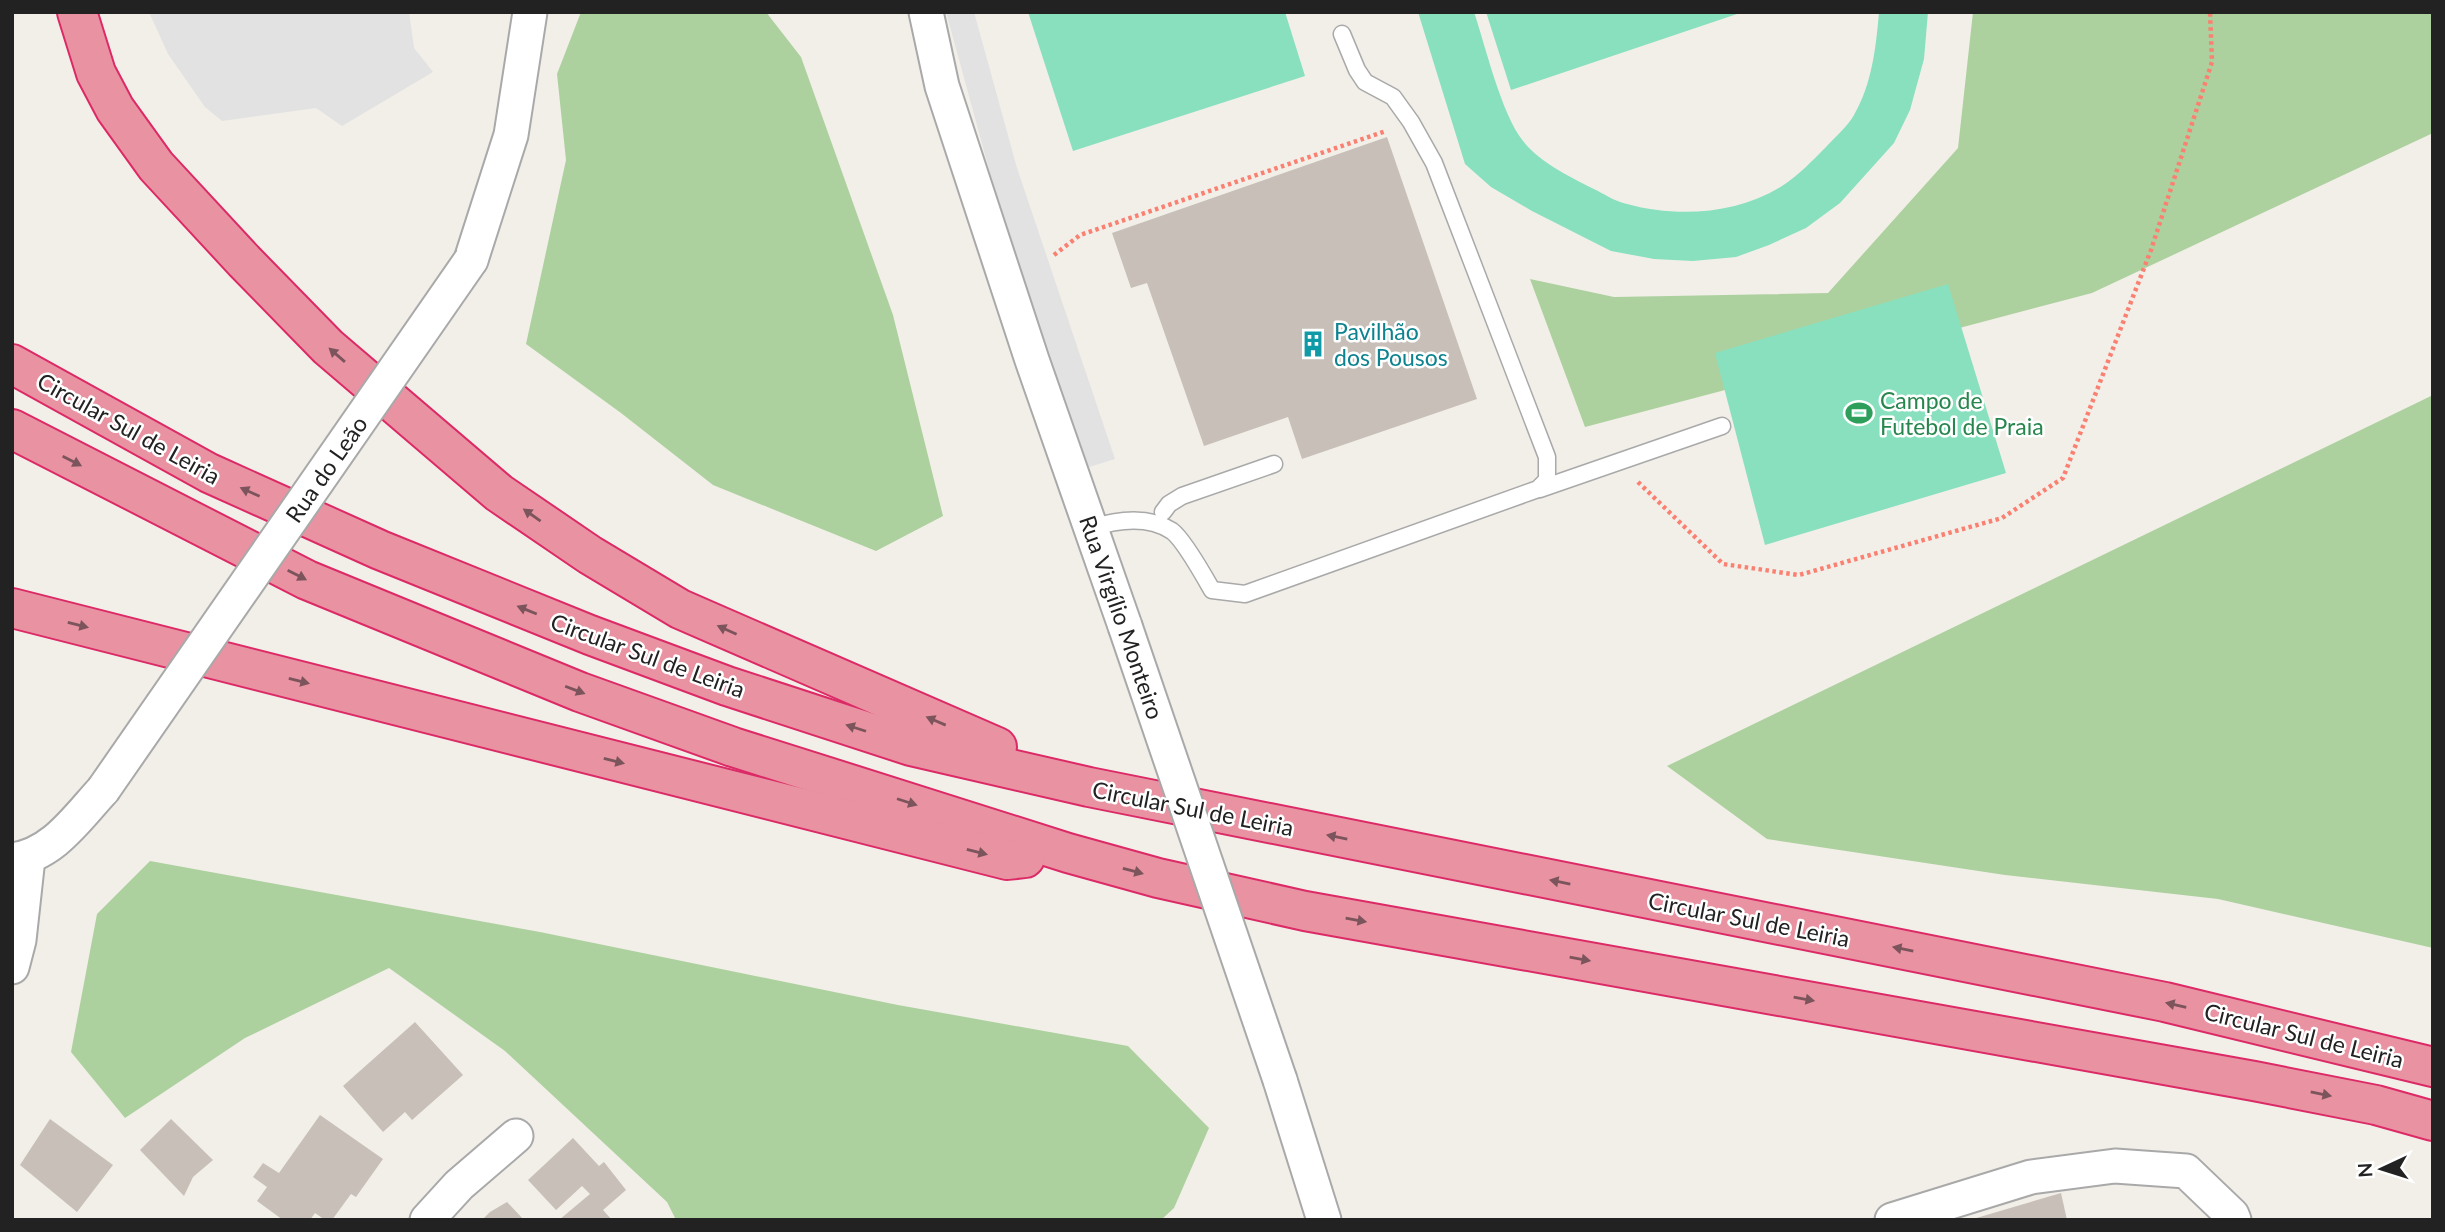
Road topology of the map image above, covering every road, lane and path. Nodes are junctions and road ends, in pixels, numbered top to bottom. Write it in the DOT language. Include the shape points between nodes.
graph roads {
  1 [pos="76,12"];
  2 [pos="530,12"];
  3 [pos="926,12"];
  4 [pos="2210,12"];
  5 [pos="1342,34"];
  6 [pos="1390,130"];
  7 [pos="1054,255"];
  8 [pos="12,364"];
  9 [pos="1722,426"];
  10 [pos="12,429"];
  11 [pos="1617,462"];
  12 [pos="1274,464"];
  13 [pos="1538,489"];
  14 [pos="1163,512"];
  15 [pos="1091,528"];
  16 [pos="12,608"];
  17 [pos="1089,787"];
  18 [pos="1068,853"];
  19 [pos="20,859"];
  20 [pos="12,967"];
  21 [pos="2433,1067"];
  22 [pos="2433,1121"];
  23 [pos="516,1136"];
  24 [pos="1900,1219"];
  25 [pos="427,1220"];
  26 [pos="1324,1220"];
  27 [pos="2234,1220"];
  17 -- 1 [label="highway, one-way" via="680,608 590,555 499,493 328,346 156,166 115,109 96,73"];
  2 -- 19 [label="street, Rua do Leão, bridge" via="511,135 471,260 103,790 52,845"];
  3 -- 15 [label="street, Rua Virgílio Monteiro" via="942,86"];
  4 -- 11 [label="path" via="2212,62 2151,250 2063,478 2001,518 1799,575 1723,564"];
  5 -- 13 [label="lane" via="1365,82 1393,97 1434,163 1547,457 1547,480"];
  6 -- 7 [label="path" via="1080,235"];
  17 -- 8 [label="highway, Circular Sul de Leiria, one-way" via="911,746 590,635 380,550 209,473"];
  9 -- 11 [label="lane"];
  10 -- 18 [label="highway, one-way" via="307,580 432,633 733,747"];
  11 -- 13 [label="lane"];
  12 -- 14 [label="lane" via="1182,496"];
  13 -- 15 [label="lane" via="1245,594 1212,590 1174,532 1155,523 1111,522"];
  15 -- 26 [label="street, Rua Virgílio Monteiro, bridge"];
  16 -- 18 [label="highway, one-way" via="1007,860"];
  21 -- 17 [label="highway, Circular Sul de Leiria, one-way" via="2165,1002"];
  18 -- 22 [label="highway, one-way" via="1306,911 2254,1081"];
  19 -- 20 [label="street" via="19,940"];
  23 -- 25 [label="street"];
  24 -- 27 [label="street" via="2031,1177 2115,1166 2186,1171"];
}
